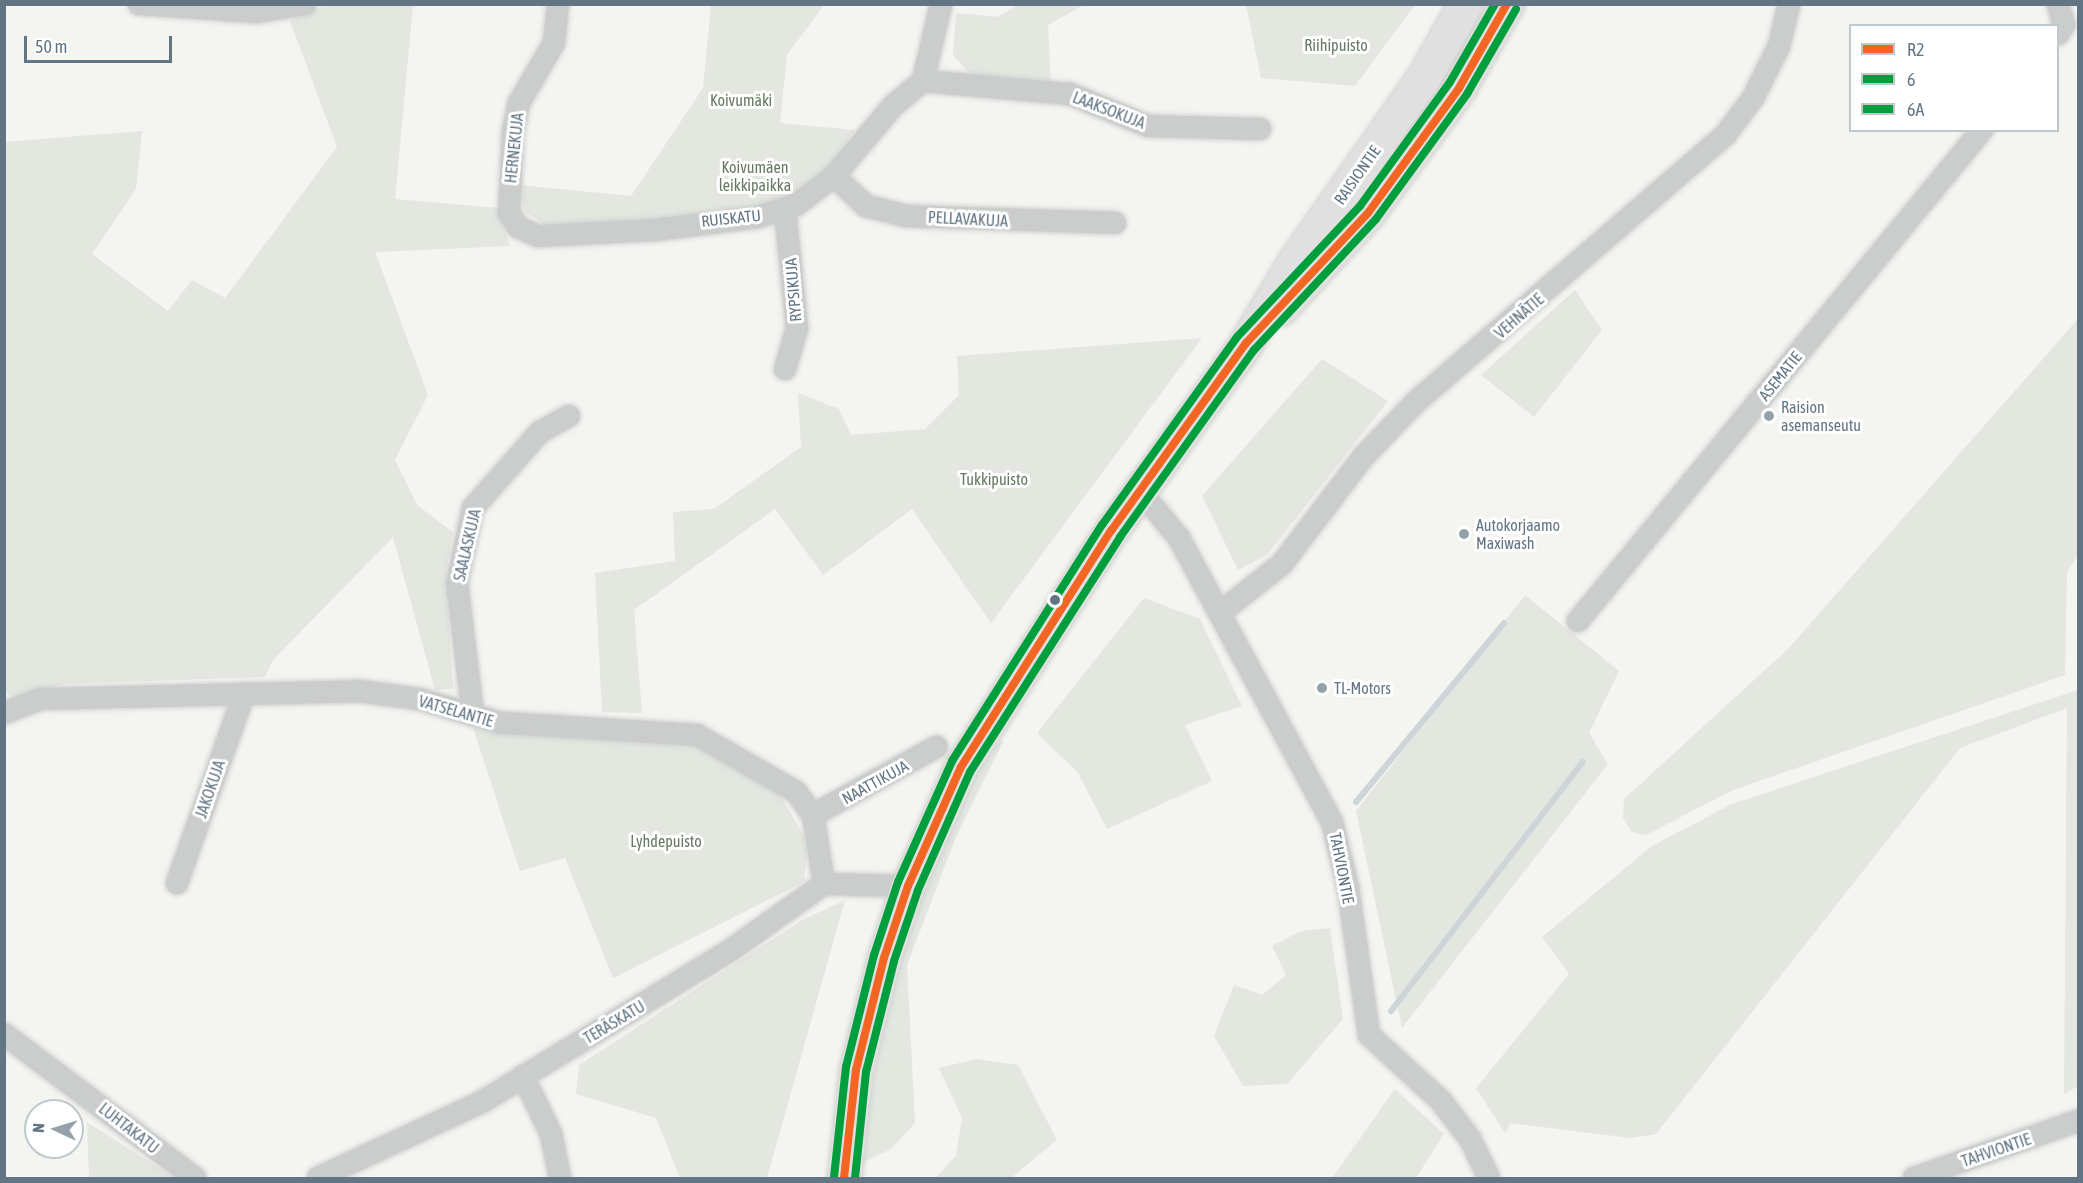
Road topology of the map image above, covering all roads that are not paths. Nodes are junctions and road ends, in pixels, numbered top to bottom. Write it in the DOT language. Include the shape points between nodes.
graph roads {
  1 [pos="139,4"];
  2 [pos="305,4"];
  3 [pos="558,4"];
  4 [pos="941,4"];
  5 [pos="1465,4"];
  6 [pos="1507,4"];
  7 [pos="1789,4"];
  8 [pos="2058,4"];
  9 [pos="2059,32"];
  10 [pos="923,81"];
  11 [pos="1260,129"];
  12 [pos="1980,132"];
  13 [pos="834,176"];
  14 [pos="785,209"];
  15 [pos="1115,223"];
  16 [pos="518,227"];
  17 [pos="1246,343"];
  18 [pos="785,369"];
  19 [pos="569,416"];
  20 [pos="1140,491"];
  21 [pos="1221,612"];
  22 [pos="1578,621"];
  23 [pos="243,694"];
  24 [pos="4,712"];
  25 [pos="473,715"];
  26 [pos="936,747"];
  27 [pos="813,815"];
  28 [pos="177,883"];
  29 [pos="824,884"];
  30 [pos="908,886"];
  31 [pos="4,1034"];
  32 [pos="523,1076"];
  33 [pos="2079,1121"];
  34 [pos="195,1179"];
  35 [pos="318,1179"];
  36 [pos="560,1179"];
  37 [pos="844,1179"];
  38 [pos="1489,1179"];
  39 [pos="1914,1179"];
  1 -- 2 [label="street" via="257,12"];
  3 -- 16 [label="street, HERNEKUJA" via="554,43 519,103 513,132 509,213"];
  4 -- 10 [label="street"];
  5 -- 17 [label="main road, RAISIONTIE" via="1424,77 1295,261"];
  6 -- 17 [label="main road, RAISIONTIE" via="1458,88 1368,213"];
  7 -- 21 [label="street, VEHNÄTIE" via="1779,46 1753,98 1726,134 1418,401 1364,456 1282,564"];
  8 -- 9 [label="street" via="2064,25"];
  10 -- 11 [label="street, LAAKSOKUJA" via="1070,94 1148,126"];
  10 -- 13 [label="street, RUISKATU" via="893,106"];
  12 -- 22 [label="street, ASEMATIE"];
  13 -- 14 [label="street, RUISKATU"];
  13 -- 15 [label="street, PELLAVAKUJA" via="866,206 907,216"];
  14 -- 16 [label="street, RUISKATU" via="622,233 538,236"];
  14 -- 18 [label="street, RYPSIKUJA" via="797,328"];
  17 -- 20 [label="main road, RAISIONTIE"];
  19 -- 25 [label="street, SAALASKUJA" via="540,432 473,508 457,583"];
  20 -- 21 [label="street, TAHVIONTIE" via="1179,538"];
  20 -- 30 [label="main road, RAISIONTIE" via="987,722 940,808"];
  21 -- 38 [label="street, TAHVIONTIE" via="1332,822 1346,876 1369,1035 1440,1101 1470,1139"];
  23 -- 24 [label="street, VATSELANTIE" via="40,699"];
  23 -- 25 [label="street, VATSELANTIE" via="359,691 419,699"];
  23 -- 28 [label="street, JAKOKUJA"];
  25 -- 27 [label="street, VATSELANTIE" via="521,725 696,735 777,777"];
  26 -- 27 [label="street, NAATTIKUJA"];
  27 -- 29 [label="street"];
  29 -- 30 [label="street"];
  29 -- 32 [label="street, TERÄSKATU" via="728,952"];
  30 -- 37 [label="main road, RAISIONTIE" via="856,1070"];
  31 -- 34 [label="street, LUHTAKATU"];
  32 -- 35 [label="street, TERÄSKATU"];
  32 -- 36 [label="street" via="551,1134"];
  33 -- 39 [label="street, TAHVIONTIE"];
}
